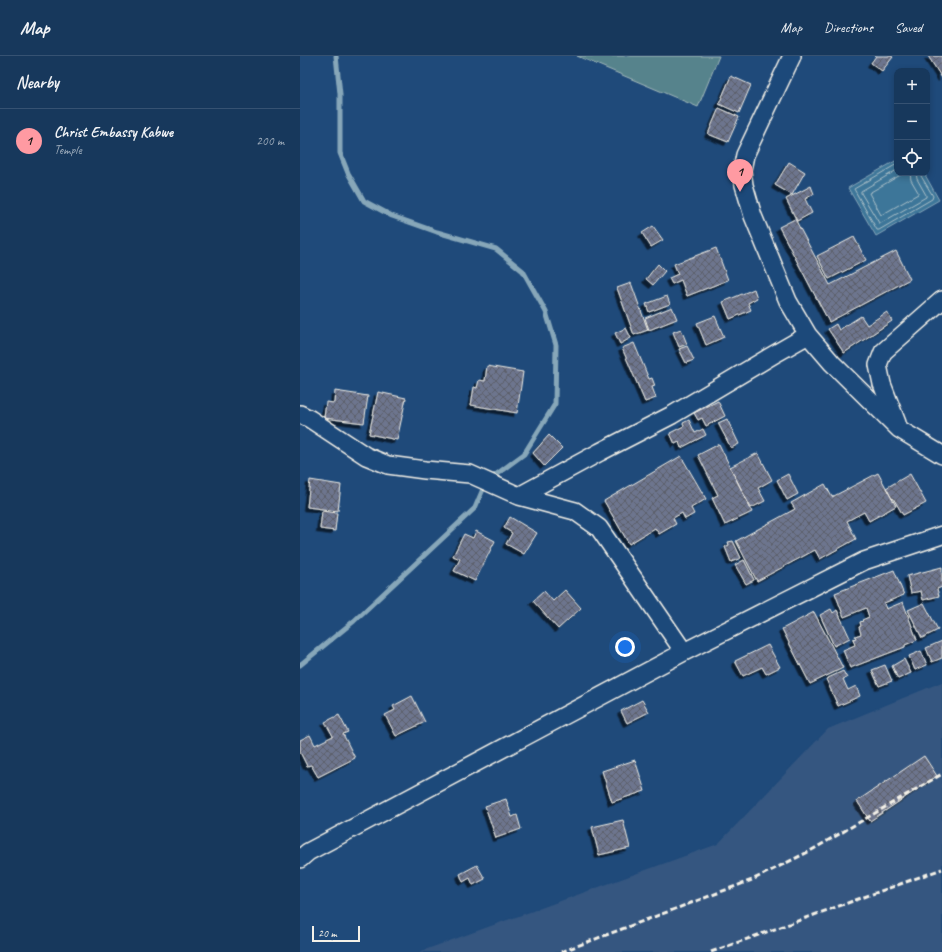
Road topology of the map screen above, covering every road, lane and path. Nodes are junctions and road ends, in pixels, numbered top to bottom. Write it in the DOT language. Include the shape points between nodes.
graph roads {
  1 [pos="792,56"];
  2 [pos="942,300"];
  3 [pos="808,335"];
  4 [pos="300,414"];
  5 [pos="899,429"];
  6 [pos="942,455"];
  7 [pos="512,493"];
  8 [pos="942,535"];
  9 [pos="684,652"];
  10 [pos="303,856"];
  1 -- 3 [label="street" via="745,155 742,170 753,216 788,301"];
  2 -- 5 [label="street" via="883,352 878,365 882,384"];
  3 -- 5 [label="street" via="832,363"];
  3 -- 7 [label="street" via="672,415"];
  4 -- 7 [label="street" via="366,456 388,465 470,474"];
  5 -- 6 [label="street"];
  7 -- 9 [label="street" via="575,511 599,528"];
  8 -- 9 [label="street" via="864,561"];
  9 -- 10 [label="street"];
}
